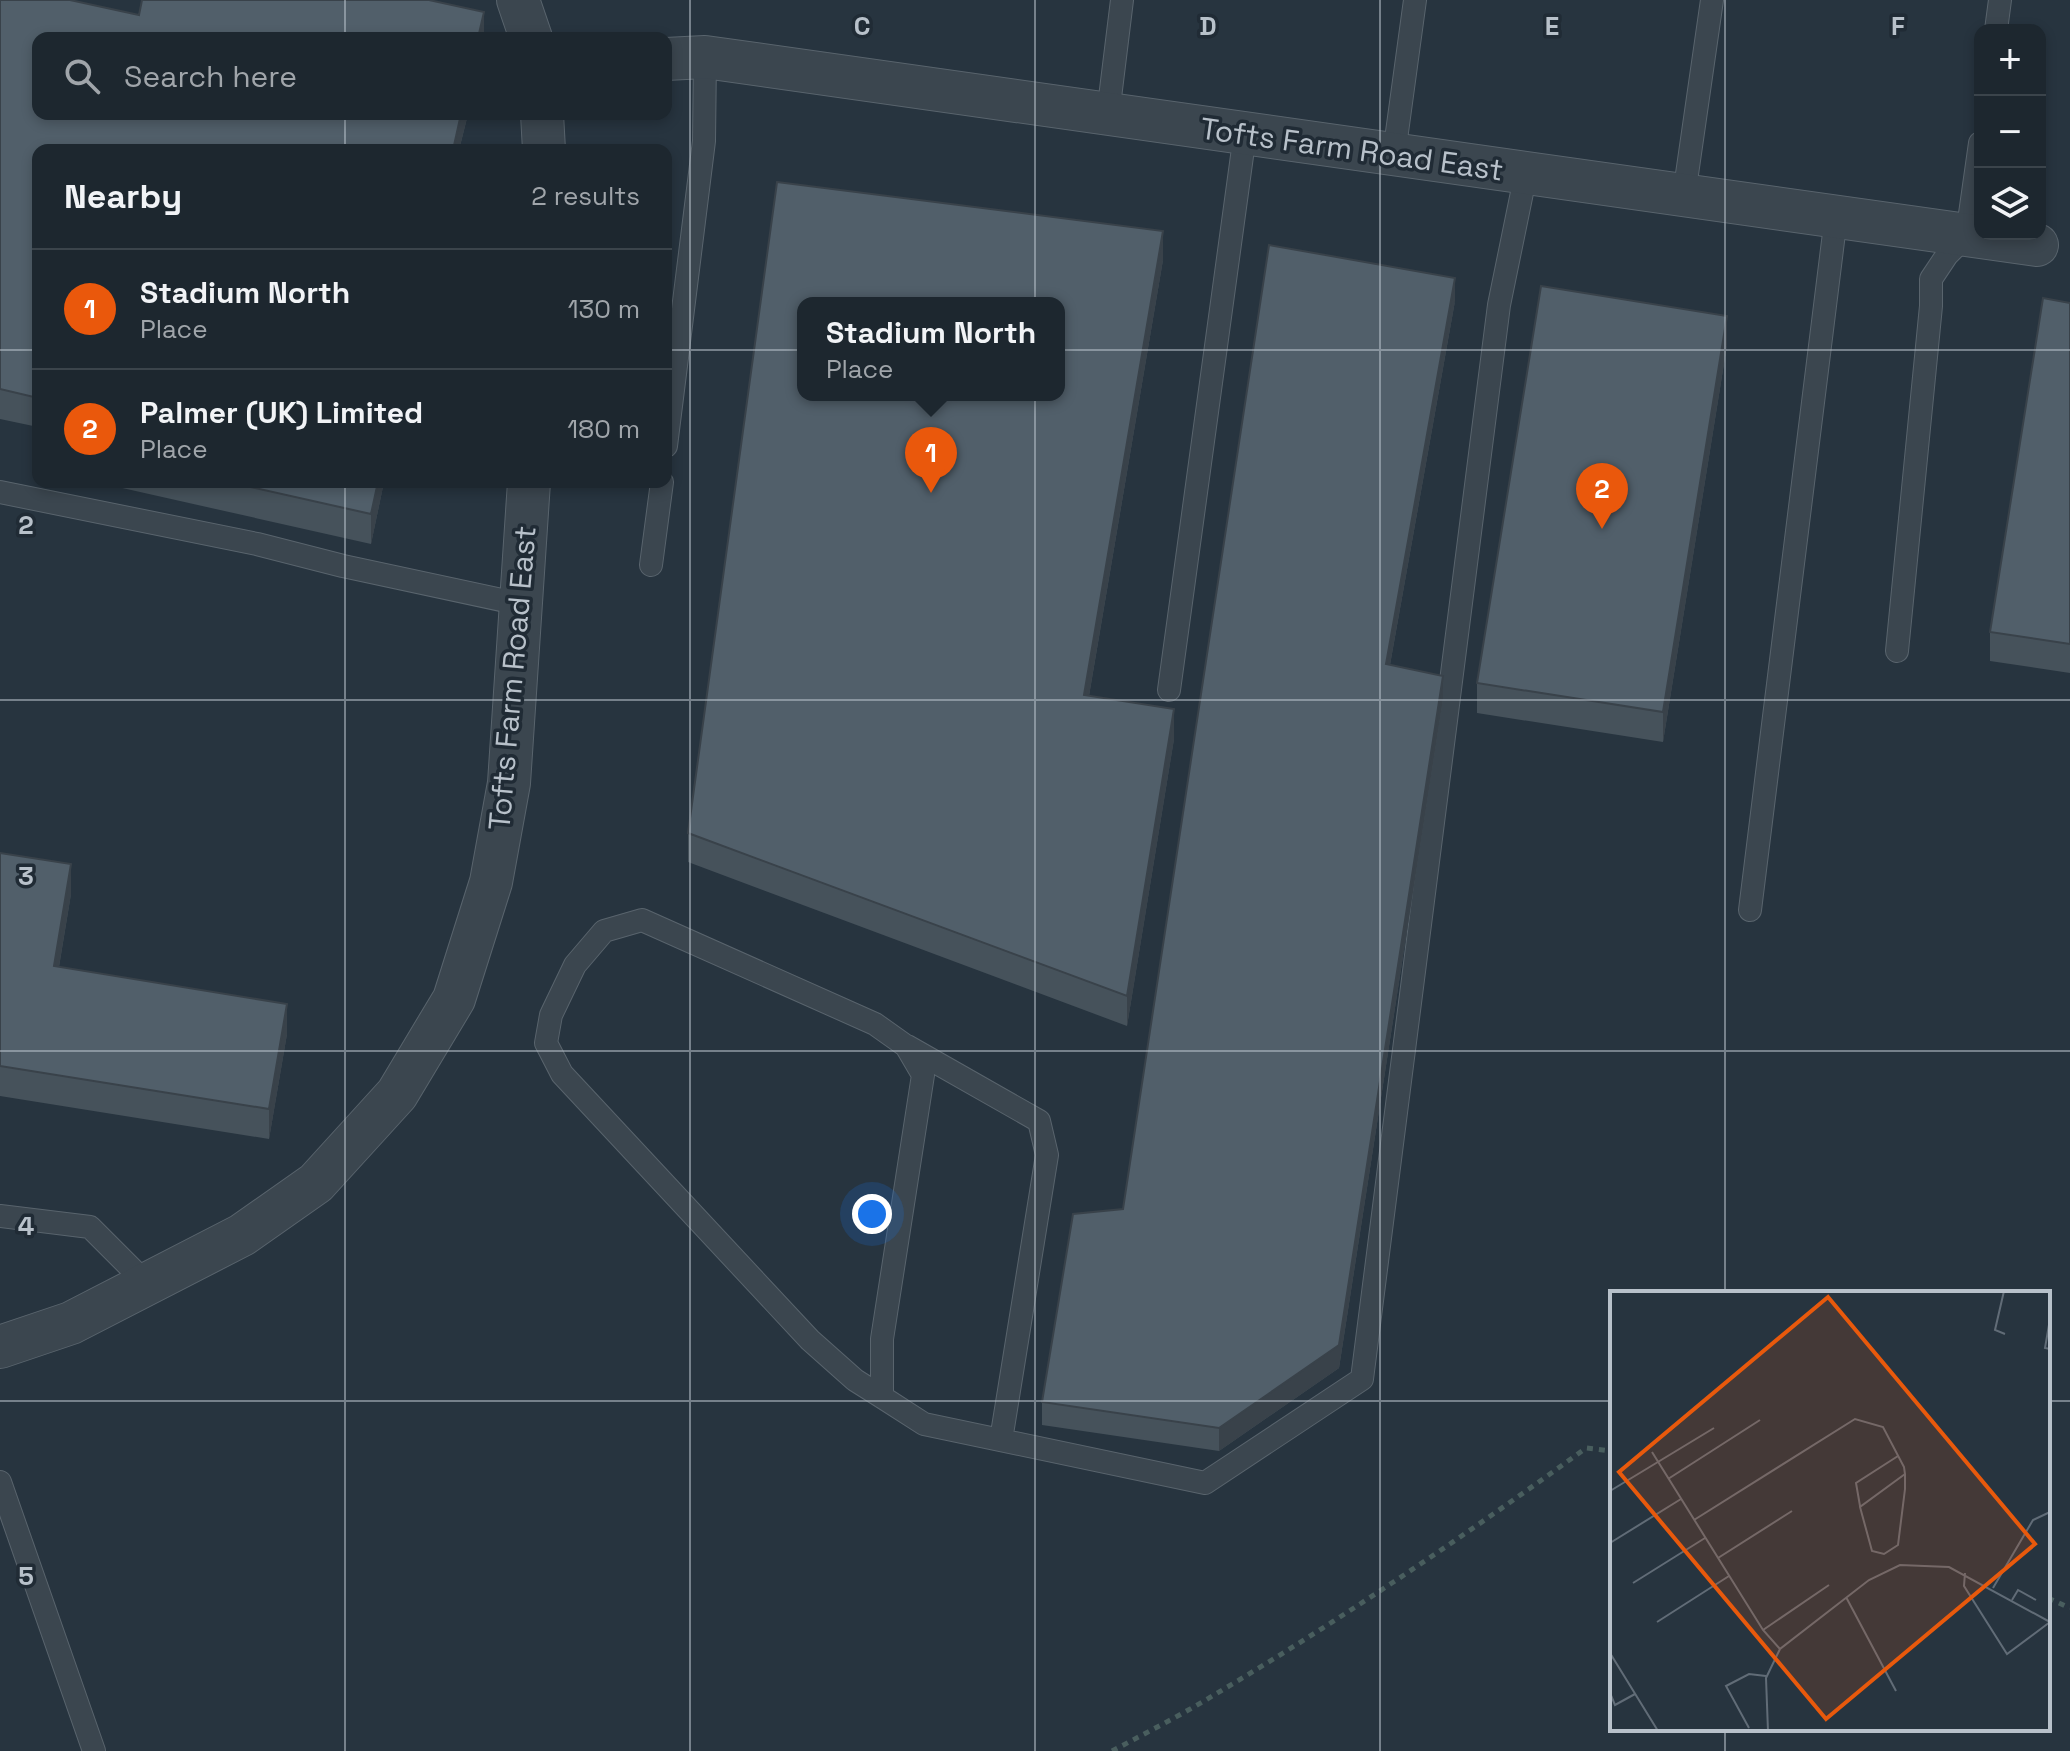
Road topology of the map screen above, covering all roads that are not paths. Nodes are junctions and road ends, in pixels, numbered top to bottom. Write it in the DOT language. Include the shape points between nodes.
graph roads {
  1 [pos="518,0"];
  2 [pos="1122,0"];
  3 [pos="1415,0"];
  4 [pos="1712,0"];
  5 [pos="2000,0"];
  6 [pos="1997,24"];
  7 [pos="529,32"];
  8 [pos="686,58"];
  9 [pos="1108,114"];
  10 [pos="542,120"];
  11 [pos="1245,134"];
  12 [pos="544,144"];
  13 [pos="1394,154"];
  14 [pos="1976,168"];
  15 [pos="1526,173"];
  16 [pos="1684,195"];
  17 [pos="1836,217"];
  18 [pos="1967,235"];
  19 [pos="2037,245"];
  20 [pos="672,398"];
  21 [pos="529,488"];
  22 [pos="661,488"];
  23 [pos="0,492"];
  24 [pos="651,565"];
  25 [pos="520,604"];
  26 [pos="1897,651"];
  27 [pos="1169,690"];
  28 [pos="1750,910"];
  29 [pos="906,1046"];
  30 [pos="0,1216"];
  31 [pos="148,1285"];
  32 [pos="0,1347"];
  33 [pos="882,1397"];
  34 [pos="1001,1440"];
  35 [pos="0,1482"];
  36 [pos="94,1751"];
  1 -- 7 [label="street"];
  2 -- 9 [label="lane"];
  3 -- 13 [label="lane"];
  4 -- 16 [label="lane"];
  5 -- 6 [label="lane"];
  8 -- 9 [label="street, Tofts Farm Road East"];
  8 -- 20 [label="lane" via="704,141"];
  9 -- 11 [label="street, Tofts Farm Road East"];
  10 -- 12 [label="street"];
  11 -- 13 [label="street, Tofts Farm Road East"];
  11 -- 27 [label="lane"];
  13 -- 15 [label="street, Tofts Farm Road East"];
  14 -- 18 [label="lane"];
  15 -- 16 [label="street, Tofts Farm Road East"];
  15 -- 34 [label="lane" via="1499,305 1362,1379 1205,1483"];
  16 -- 17 [label="street, Tofts Farm Road East"];
  17 -- 18 [label="street, Tofts Farm Road East"];
  17 -- 28 [label="lane"];
  18 -- 19 [label="street, Tofts Farm Road East"];
  18 -- 26 [label="lane" via="1931,279"];
  21 -- 25 [label="street, Tofts Farm Road East"];
  22 -- 24 [label="lane"];
  23 -- 25 [label="lane"];
  25 -- 31 [label="street, Tofts Farm Road East" via="509,783 491,882 454,999 397,1094 316,1183 242,1235"];
  29 -- 33 [label="lane" via="923,1075 882,1339"];
  29 -- 33 [label="lane" via="875,1024 642,920 604,931 575,965 551,1015 546,1043 562,1074 810,1340"];
  29 -- 34 [label="lane" via="1039,1121 1042,1132 1047,1155"];
  30 -- 31 [label="lane" via="90,1227"];
  31 -- 32 [label="street, Tofts Farm Road East" via="71,1323"];
  33 -- 34 [label="lane" via="924,1424"];
  35 -- 36 [label="lane"];
}
